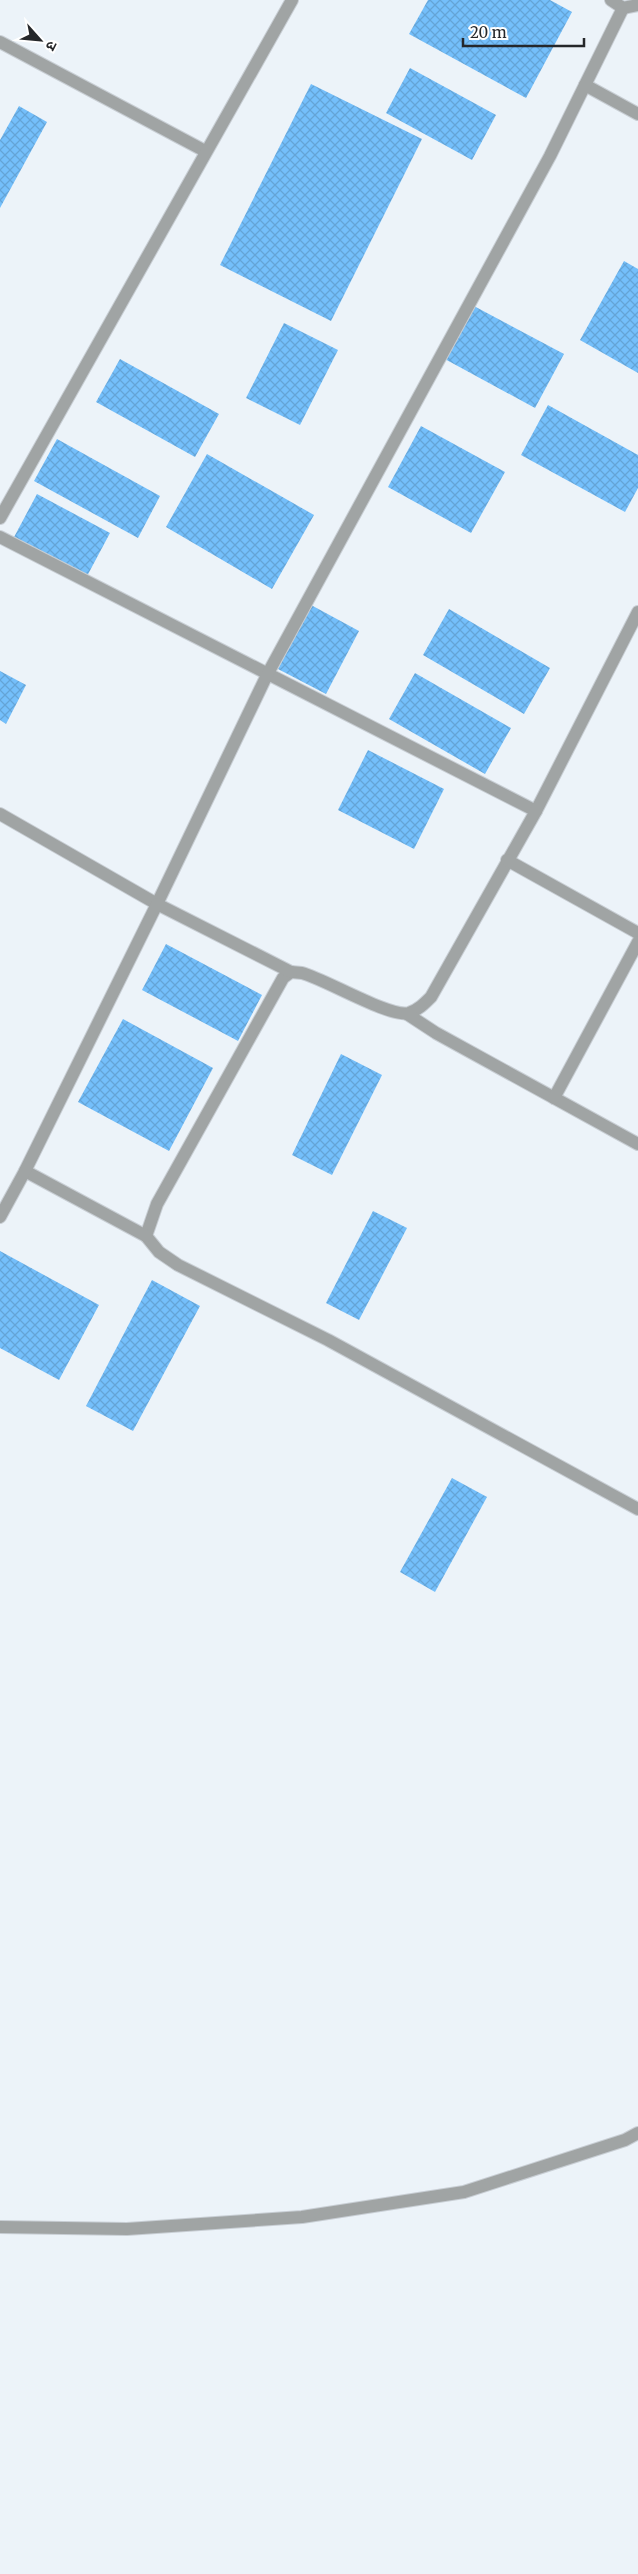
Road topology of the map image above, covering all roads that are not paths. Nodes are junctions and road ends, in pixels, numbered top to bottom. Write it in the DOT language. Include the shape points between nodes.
graph roads {
  1 [pos="292,0"];
  2 [pos="611,0"];
  3 [pos="638,5"];
  4 [pos="623,8"];
  5 [pos="0,42"];
  6 [pos="585,85"];
  7 [pos="638,114"];
  8 [pos="205,151"];
  9 [pos="0,518"];
  10 [pos="0,537"];
  11 [pos="638,612"];
  12 [pos="267,675"];
  13 [pos="536,811"];
  14 [pos="0,814"];
  15 [pos="507,860"];
  16 [pos="157,904"];
  17 [pos="638,933"];
  18 [pos="638,942"];
  19 [pos="291,972"];
  20 [pos="407,1014"];
  21 [pos="554,1098"];
  22 [pos="638,1144"];
  23 [pos="25,1171"];
  24 [pos="0,1217"];
  25 [pos="146,1236"];
  26 [pos="638,1509"];
  27 [pos="638,2133"];
  28 [pos="0,2227"];
  1 -- 8 [label="street"];
  2 -- 4 [label="street"];
  3 -- 4 [label="street"];
  4 -- 6 [label="street"];
  5 -- 8 [label="street"];
  6 -- 7 [label="street"];
  6 -- 12 [label="street" via="545,165"];
  8 -- 9 [label="street"];
  10 -- 12 [label="street"];
  11 -- 13 [label="street"];
  12 -- 13 [label="street"];
  12 -- 16 [label="street"];
  13 -- 15 [label="street"];
  14 -- 16 [label="street"];
  15 -- 17 [label="street"];
  15 -- 20 [label="street" via="431,997 420,1008"];
  16 -- 19 [label="street"];
  16 -- 23 [label="street"];
  18 -- 21 [label="street"];
  19 -- 20 [label="street" via="312,976 389,1010"];
  19 -- 25 [label="street" via="277,987 162,1196"];
  20 -- 21 [label="street"];
  21 -- 22 [label="street"];
  23 -- 24 [label="street"];
  23 -- 25 [label="street"];
  25 -- 26 [label="street" via="159,1252 178,1264 328,1340"];
  27 -- 28 [label="street" via="464,2192 302,2217 127,2229"];
}
